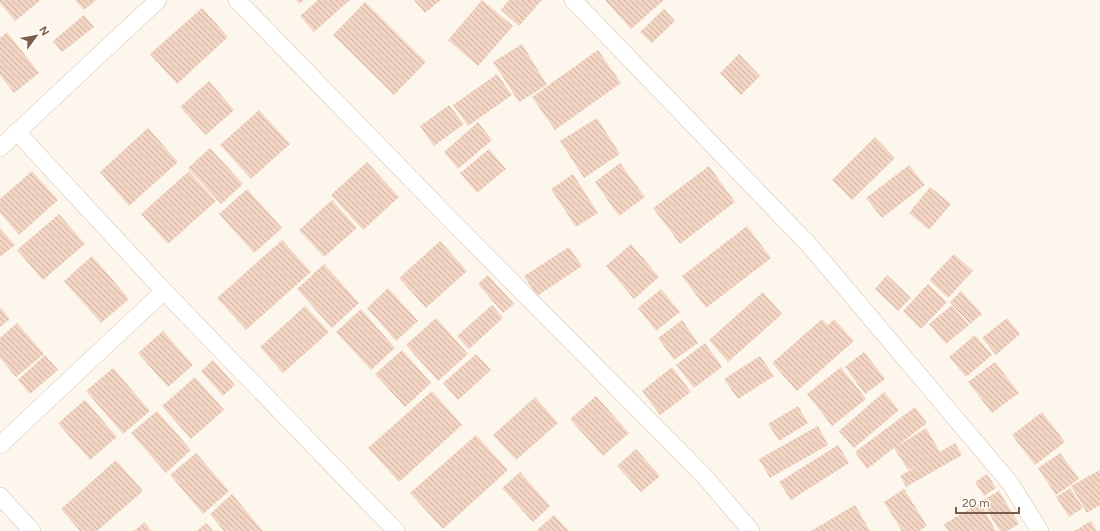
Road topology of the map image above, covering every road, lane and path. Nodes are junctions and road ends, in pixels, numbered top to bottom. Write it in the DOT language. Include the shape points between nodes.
graph roads {
  1 [pos="158,0"];
  2 [pos="237,0"];
  3 [pos="573,0"];
  4 [pos="16,132"];
  5 [pos="0,148"];
  6 [pos="164,291"];
  7 [pos="0,445"];
  8 [pos="0,496"];
  9 [pos="32,531"];
  10 [pos="396,531"];
  11 [pos="751,531"];
  12 [pos="1040,531"];
  1 -- 4 [label="street"];
  2 -- 11 [label="street" via="450,220 706,478"];
  3 -- 12 [label="street" via="810,246 1010,483"];
  4 -- 5 [label="street"];
  4 -- 6 [label="street"];
  6 -- 7 [label="street"];
  6 -- 10 [label="street"];
  8 -- 9 [label="street"];
}
